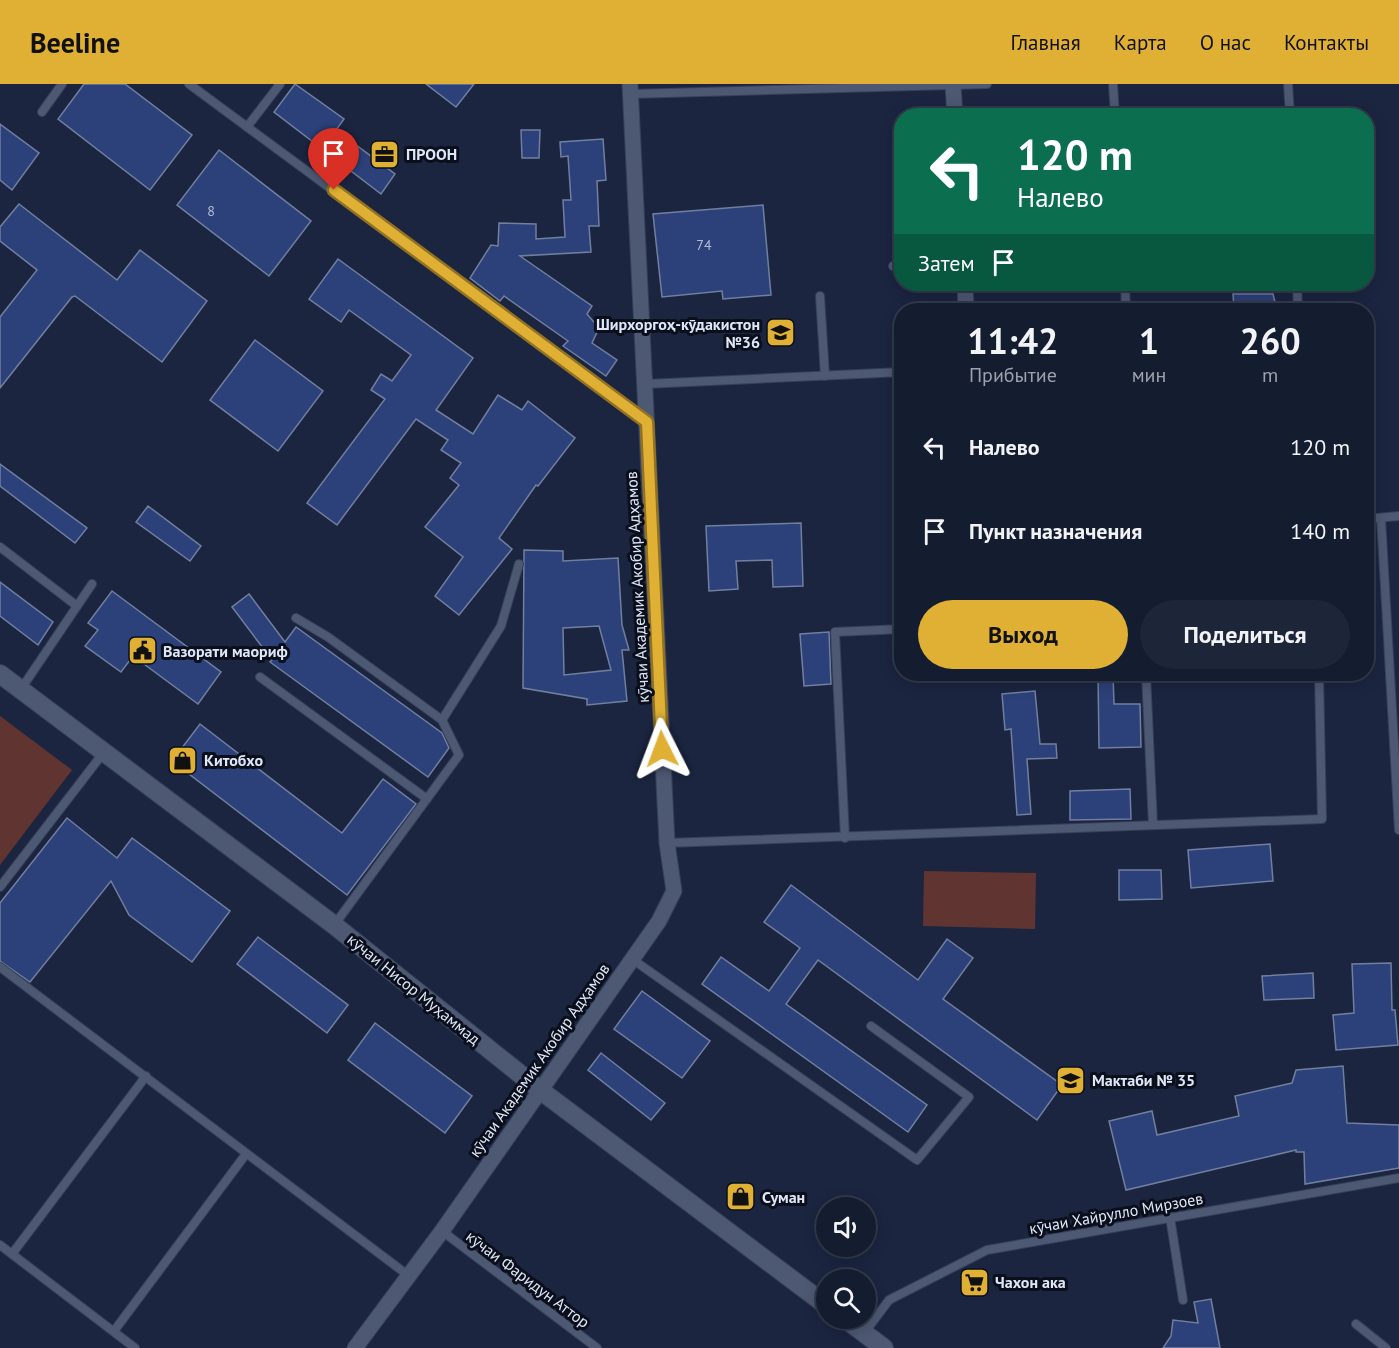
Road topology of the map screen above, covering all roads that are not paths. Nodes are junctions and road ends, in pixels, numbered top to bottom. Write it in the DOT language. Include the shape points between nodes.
graph roads {
  1 [pos="62,84"];
  2 [pos="189,84"];
  3 [pos="280,84"];
  4 [pos="987,84"];
  5 [pos="1113,84"];
  6 [pos="1288,84"];
  7 [pos="953,85"];
  8 [pos="631,89"];
  9 [pos="954,108"];
  10 [pos="1114,108"];
  11 [pos="1290,108"];
  12 [pos="42,112"];
  13 [pos="247,127"];
  14 [pos="820,296"];
  15 [pos="894,372"];
  16 [pos="825,376"];
  17 [pos="646,384"];
  18 [pos="647,422"];
  19 [pos="1399,516"];
  20 [pos="1374,518"];
  21 [pos="1381,518"];
  22 [pos="0,547"];
  23 [pos="519,564"];
  24 [pos="92,584"];
  25 [pos="76,606"];
  26 [pos="296,618"];
  27 [pos="894,629"];
  28 [pos="0,674"];
  29 [pos="260,677"];
  30 [pos="1146,681"];
  31 [pos="1319,681"];
  32 [pos="21,689"];
  33 [pos="442,720"];
  34 [pos="105,751"];
  35 [pos="427,799"];
  36 [pos="1153,825"];
  37 [pos="1399,830"];
  38 [pos="845,838"];
  39 [pos="667,843"];
  40 [pos="0,887"];
  41 [pos="334,925"];
  42 [pos="632,959"];
  43 [pos="0,967"];
  44 [pos="871,1026"];
  45 [pos="146,1076"];
  46 [pos="540,1090"];
  47 [pos="246,1154"];
  48 [pos="1399,1178"];
  49 [pos="1170,1217"];
  50 [pos="442,1231"];
  51 [pos="0,1245"];
  52 [pos="12,1254"];
  53 [pos="409,1276"];
  54 [pos="816,1297"];
  55 [pos="1183,1300"];
  56 [pos="1356,1324"];
  57 [pos="858,1329"];
  58 [pos="114,1331"];
  59 [pos="864,1334"];
  60 [pos="135,1348"];
  61 [pos="355,1348"];
  62 [pos="597,1348"];
  63 [pos="884,1348"];
  64 [pos="1386,1348"];
  1 -- 12 [label="lane"];
  2 -- 13 [label="lane"];
  3 -- 13 [label="lane"];
  4 -- 7 [label="lane"];
  5 -- 10 [label="lane"];
  6 -- 11 [label="lane"];
  7 -- 8 [label="lane"];
  7 -- 9 [label="street"];
  8 -- 17 [label="street, кӯчаи Академик Акобир Адҳамов"];
  13 -- 18 [label="lane"];
  14 -- 16 [label="lane"];
  15 -- 16 [label="lane"];
  16 -- 17 [label="lane"];
  17 -- 18 [label="street, кӯчаи Академик Акобир Адҳамов"];
  18 -- 39 [label="street, кӯчаи Академик Акобир Адҳамов"];
  19 -- 21 [label="lane"];
  20 -- 21 [label="lane"];
  21 -- 37 [label="lane"];
  22 -- 25 [label="lane"];
  23 -- 33 [label="lane" via="501,626"];
  24 -- 25 [label="lane"];
  25 -- 32 [label="lane"];
  26 -- 33 [label="lane"];
  27 -- 38 [label="lane" via="836,632"];
  28 -- 32 [label="street, кӯчаи Нисор Муҳаммад"];
  29 -- 35 [label="lane"];
  30 -- 36 [label="lane"];
  31 -- 36 [label="lane" via="1322,819"];
  32 -- 34 [label="street, кӯчаи Нисор Муҳаммад"];
  33 -- 35 [label="lane" via="459,755"];
  34 -- 40 [label="lane"];
  34 -- 41 [label="street, кӯчаи Нисор Муҳаммад"];
  35 -- 41 [label="lane"];
  36 -- 38 [label="lane"];
  38 -- 39 [label="lane"];
  39 -- 42 [label="street, кӯчаи Академик Акобир Адҳамов" via="674,891 659,921"];
  41 -- 46 [label="street, кӯчаи Нисор Муҳаммад"];
  42 -- 44 [label="lane" via="917,1160 969,1097"];
  42 -- 46 [label="street, кӯчаи Академик Акобир Адҳамов"];
  43 -- 45 [label="lane"];
  45 -- 47 [label="lane"];
  45 -- 52 [label="lane"];
  46 -- 50 [label="street, кӯчаи Академик Акобир Адҳамов"];
  46 -- 54 [label="street, кӯчаи Нисор Муҳаммад"];
  47 -- 53 [label="lane"];
  47 -- 58 [label="lane"];
  48 -- 49 [label="lane, кӯчаи Хайрулло Мирзоев"];
  49 -- 55 [label="lane"];
  49 -- 59 [label="lane, кӯчаи Хайрулло Мирзоев" via="987,1250 889,1300"];
  50 -- 53 [label="street, кӯчаи Академик Акобир Адҳамов"];
  50 -- 62 [label="lane, кӯчаи Фаридун Аттор"];
  51 -- 52 [label="lane"];
  52 -- 58 [label="lane"];
  53 -- 61 [label="street, кӯчаи Академик Акобир Адҳамов"];
  56 -- 64 [label="lane"];
  57 -- 59 [label="street"];
  58 -- 60 [label="lane"];
  59 -- 63 [label="street"];
}
